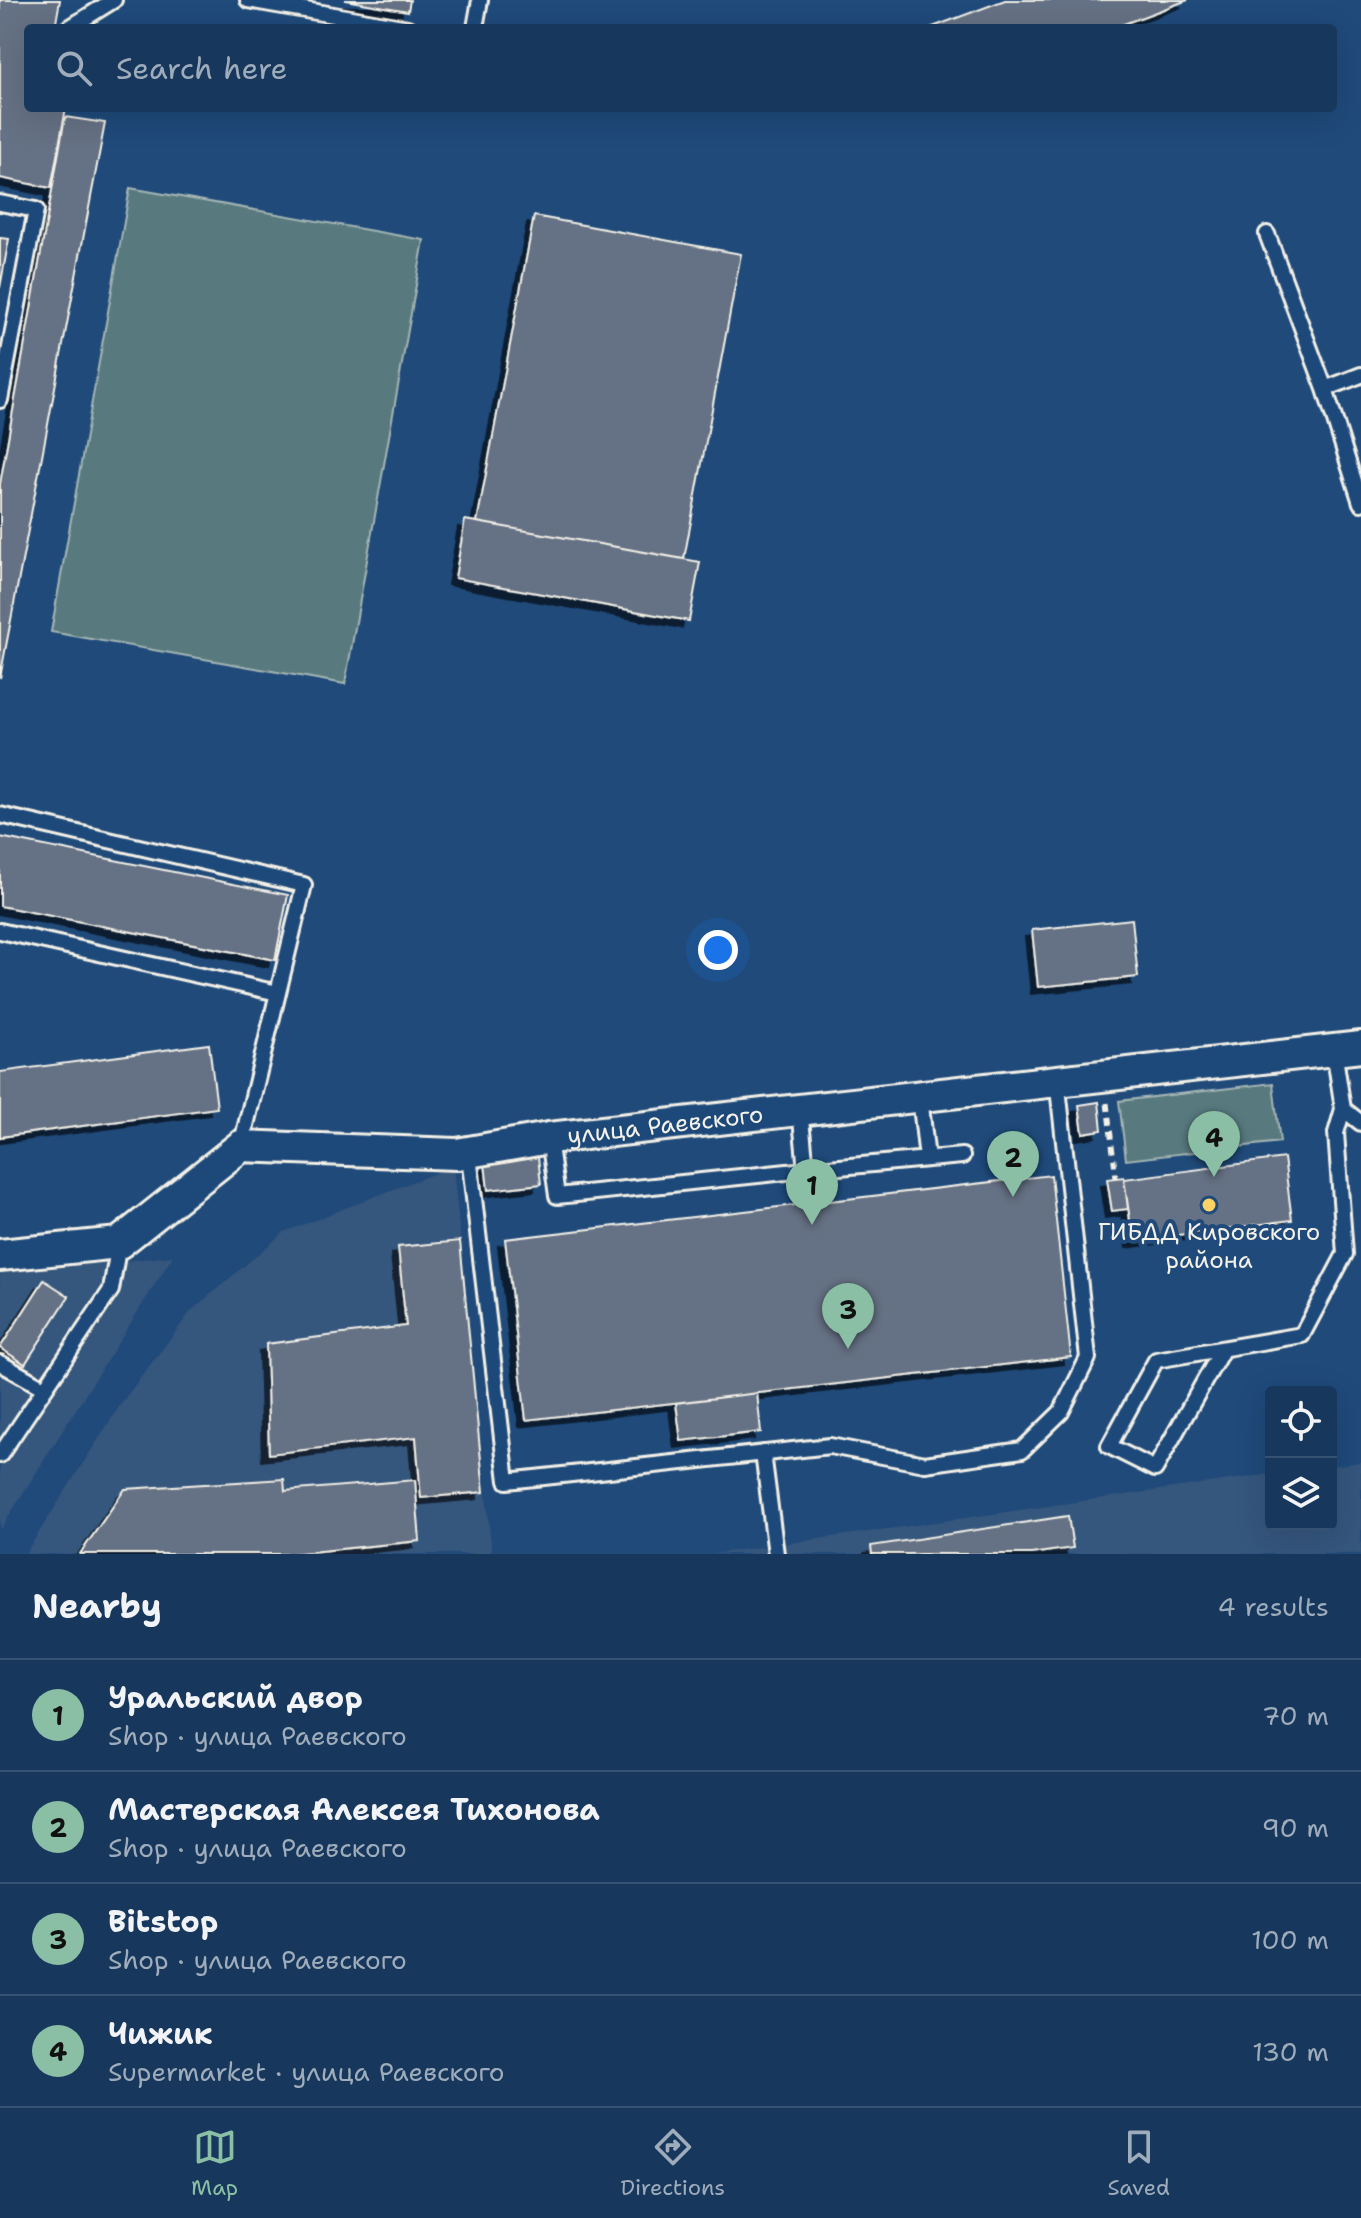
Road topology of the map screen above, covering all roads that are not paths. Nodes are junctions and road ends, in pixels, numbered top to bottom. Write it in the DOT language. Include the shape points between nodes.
graph roads {
  1 [pos="114,0"];
  2 [pos="248,0"];
  3 [pos="480,0"];
  4 [pos="75,24"];
  5 [pos="385,24"];
  6 [pos="476,24"];
  7 [pos="0,203"];
  8 [pos="1267,234"];
  9 [pos="1361,375"];
  10 [pos="1325,389"];
  11 [pos="0,400"];
  12 [pos="1355,461"];
  13 [pos="1361,503"];
  14 [pos="0,815"];
  15 [pos="0,931"];
  16 [pos="278,993"];
  17 [pos="1348,1048"];
  18 [pos="1057,1079"];
  19 [pos="920,1097"];
  20 [pos="800,1109"];
  21 [pos="1343,1109"];
  22 [pos="1361,1123"];
  23 [pos="549,1138"];
  24 [pos="241,1146"];
  25 [pos="457,1154"];
  26 [pos="962,1156"];
  27 [pos="927,1159"];
  28 [pos="806,1170"];
  29 [pos="119,1243"];
  30 [pos="0,1255"];
  31 [pos="1222,1350"];
  32 [pos="0,1363"];
  33 [pos="42,1387"];
  34 [pos="763,1453"];
  35 [pos="0,1455"];
  36 [pos="776,1554"];
  1 -- 4 [label="lane"];
  2 -- 5 [label="lane"];
  3 -- 6 [label="lane"];
  7 -- 11 [label="lane" via="36,210"];
  8 -- 10 [label="lane"];
  9 -- 10 [label="lane"];
  10 -- 12 [label="lane"];
  12 -- 13 [label="lane"];
  14 -- 16 [label="lane" via="304,885"];
  15 -- 16 [label="lane"];
  16 -- 24 [label="lane"];
  17 -- 18 [label="street, улица Раевского"];
  17 -- 21 [label="lane"];
  18 -- 19 [label="street, улица Раевского"];
  18 -- 34 [label="lane" via="1088,1358 1061,1412 1022,1450 925,1464 830,1446"];
  19 -- 20 [label="street, улица Раевского"];
  19 -- 27 [label="lane"];
  20 -- 23 [label="street, улица Раевского"];
  20 -- 28 [label="lane"];
  21 -- 22 [label="lane"];
  21 -- 31 [label="lane" via="1336,1133 1345,1254 1302,1335"];
  23 -- 25 [label="street, улица Раевского"];
  23 -- 28 [label="lane" via="557,1196"];
  24 -- 25 [label="street, улица Раевского"];
  24 -- 29 [label="street"];
  25 -- 34 [label="lane" via="470,1164 507,1481"];
  26 -- 27 [label="lane"];
  27 -- 28 [label="lane"];
  29 -- 30 [label="street"];
  29 -- 33 [label="lane" via="111,1290"];
  31 -- 31 [label="lane" via="1155,1469 1109,1446 1156,1360"];
  32 -- 33 [label="lane"];
  33 -- 35 [label="lane"];
  34 -- 36 [label="lane"];
}
